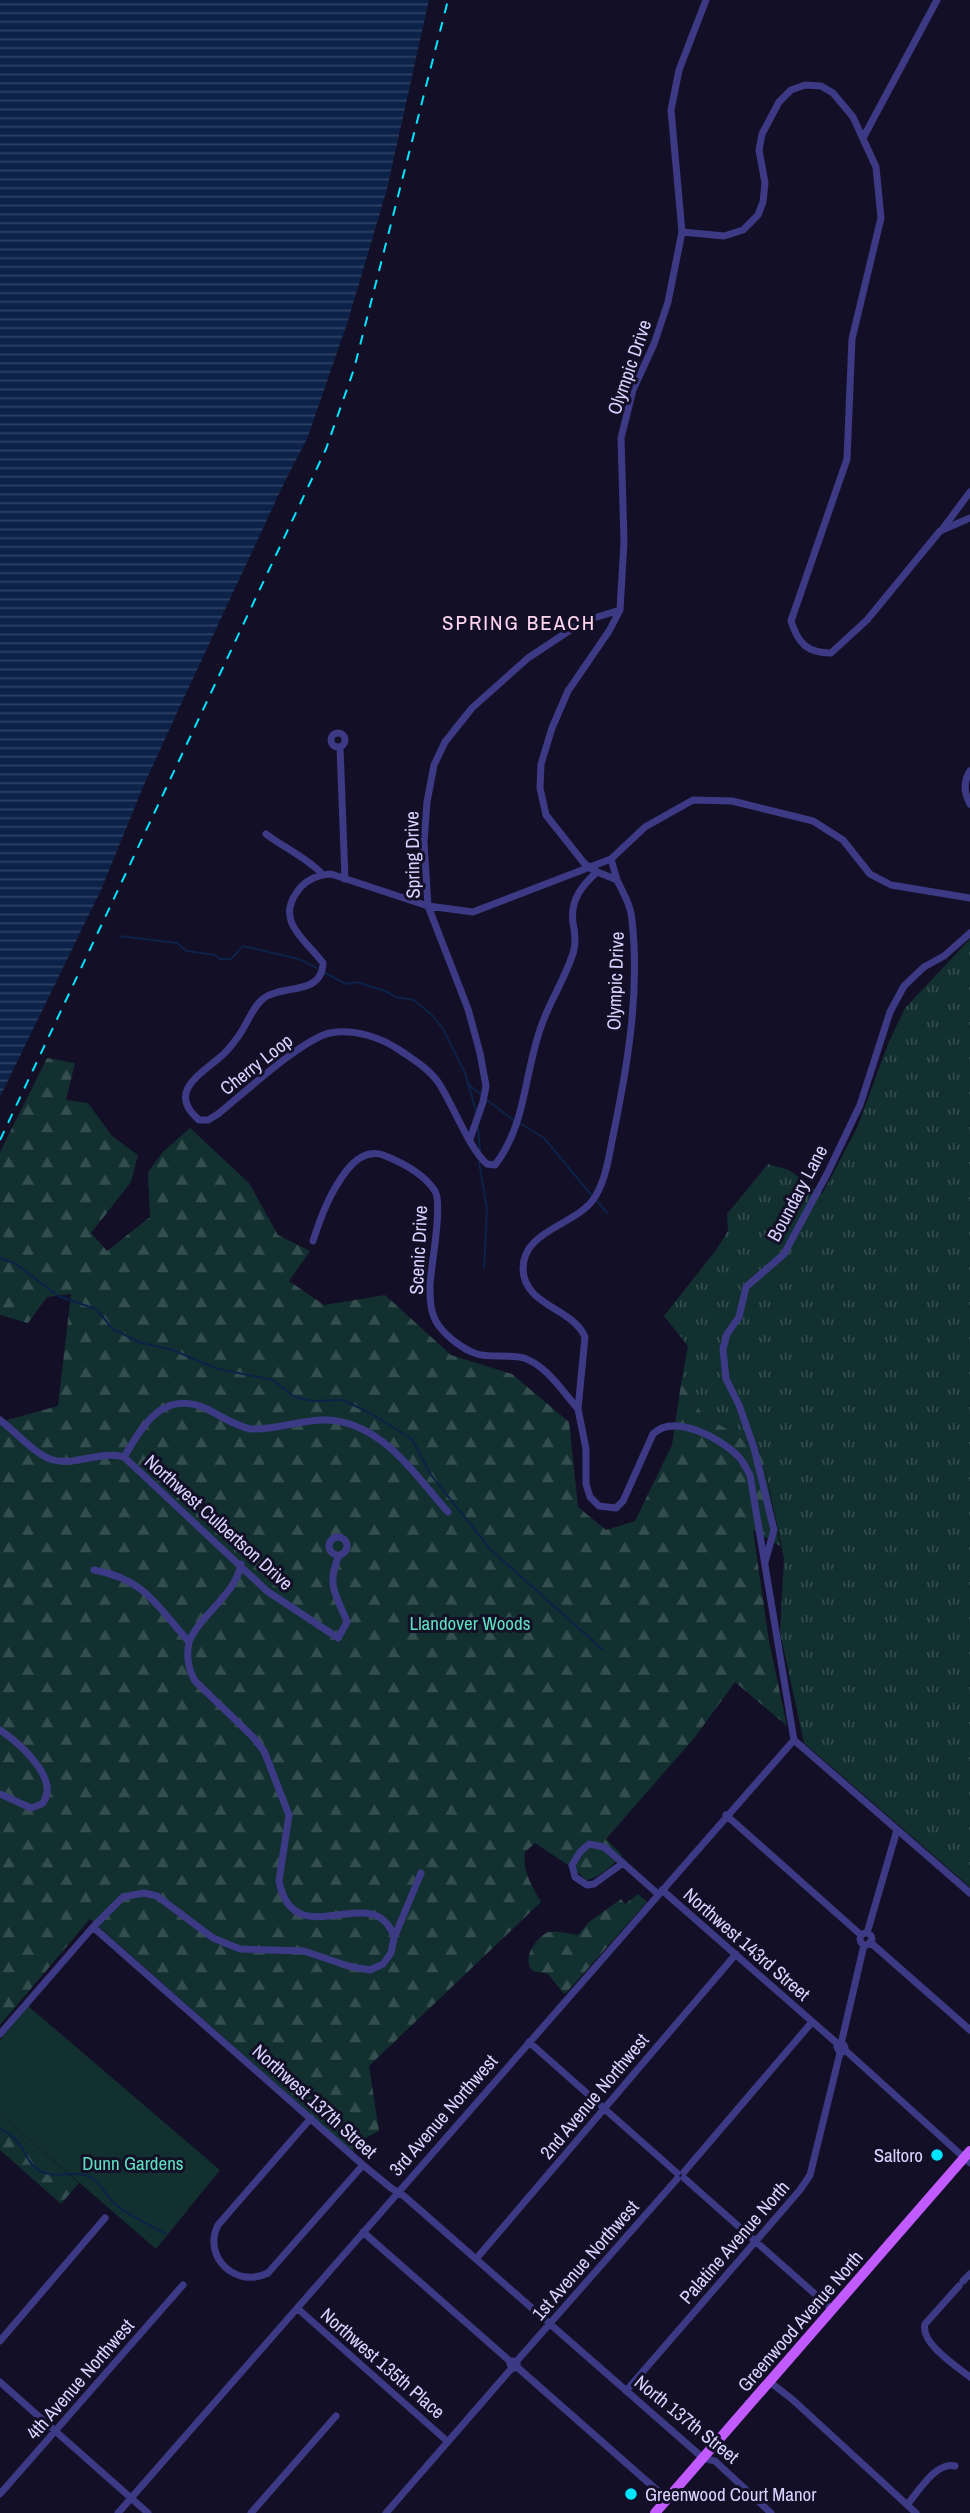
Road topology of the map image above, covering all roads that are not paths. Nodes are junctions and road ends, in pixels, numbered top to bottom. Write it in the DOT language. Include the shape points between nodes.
graph roads {
  1 [pos="706,0"];
  2 [pos="937,0"];
  3 [pos="863,138"];
  4 [pos="682,232"];
  5 [pos="970,492"];
  6 [pos="970,518"];
  7 [pos="940,531"];
  8 [pos="620,610"];
  9 [pos="340,747"];
  10 [pos="970,771"];
  11 [pos="970,804"];
  12 [pos="266,834"];
  13 [pos="611,859"];
  14 [pos="595,871"];
  15 [pos="322,874"];
  16 [pos="345,878"];
  17 [pos="617,880"];
  18 [pos="970,898"];
  19 [pos="428,905"];
  20 [pos="970,933"];
  21 [pos="470,1139"];
  22 [pos="313,1241"];
  23 [pos="578,1409"];
  24 [pos="0,1420"];
  25 [pos="124,1457"];
  26 [pos="447,1512"];
  27 [pos="761,1545"];
  28 [pos="339,1555"];
  29 [pos="241,1564"];
  30 [pos="764,1566"];
  31 [pos="94,1570"];
  32 [pos="188,1642"];
  33 [pos="0,1730"];
  34 [pos="794,1740"];
  35 [pos="0,1794"];
  36 [pos="726,1815"];
  37 [pos="897,1830"];
  38 [pos="623,1863"];
  39 [pos="422,1873"];
  40 [pos="660,1892"];
  41 [pos="970,1894"];
  42 [pos="93,1927"];
  43 [pos="864,1934"];
  44 [pos="394,1938"];
  45 [pos="867,1943"];
  46 [pos="736,1954"];
  47 [pos="812,2022"];
  48 [pos="970,2030"];
  49 [pos="0,2034"];
  50 [pos="529,2042"];
  51 [pos="842,2048"];
  52 [pos="604,2108"];
  53 [pos="311,2118"];
  54 [pos="968,2157"];
  55 [pos="363,2165"];
  56 [pos="681,2175"];
  57 [pos="398,2192"];
  58 [pos="105,2218"];
  59 [pos="363,2232"];
  60 [pos="756,2242"];
  61 [pos="476,2259"];
  62 [pos="970,2274"];
  63 [pos="183,2285"];
  64 [pos="297,2308"];
  65 [pos="833,2310"];
  66 [pos="550,2323"];
  67 [pos="0,2341"];
  68 [pos="514,2365"];
  69 [pos="970,2378"];
  70 [pos="0,2382"];
  71 [pos="770,2382"];
  72 [pos="626,2391"];
  73 [pos="336,2416"];
  74 [pos="55,2431"];
  75 [pos="447,2441"];
  76 [pos="704,2458"];
  77 [pos="955,2466"];
  78 [pos="0,2494"];
  79 [pos="131,2498"];
  80 [pos="667,2499"];
  81 [pos="907,2504"];
  82 [pos="118,2513"];
  83 [pos="148,2513"];
  84 [pos="251,2513"];
  85 [pos="386,2513"];
  86 [pos="655,2513"];
  87 [pos="771,2513"];
  88 [pos="916,2513"];
  1 -- 4 [label="street, Olympic Drive" via="679,70 671,110"];
  2 -- 3 [label="street"];
  3 -- 4 [label="street" via="833,93 821,86 791,90 762,134 759,150 765,183 758,215 743,230 724,236"];
  3 -- 7 [label="street" via="876,166 881,218 852,339 847,459 791,621 795,636 804,647 831,653 867,620"];
  4 -- 8 [label="street, Olympic Drive" via="668,302 633,390 621,438 624,542"];
  5 -- 7 [label="street"];
  6 -- 7 [label="street"];
  8 -- 14 [label="street, Olympic Drive, bridge" via="568,691 541,764 546,815"];
  8 -- 19 [label="street, Spring Drive" via="584,621 528,658 472,708 445,741 427,802"];
  9 -- 16 [label="street"];
  10 -- 11 [label="street" via="965,796"];
  12 -- 15 [label="street"];
  13 -- 17 [label="street"];
  13 -- 18 [label="street" via="645,827 693,800 732,800 813,821 843,840 870,874 891,885"];
  13 -- 19 [label="street" via="473,912"];
  14 -- 17 [label="street, Olympic Drive"];
  14 -- 21 [label="street, Cherry Loop" via="575,901 574,950 530,1060 512,1138 491,1166 478,1155"];
  15 -- 16 [label="street"];
  15 -- 21 [label="street, Cherry Loop" via="298,890 288,913 294,929 323,964 323,972 307,986 264,998 239,1037 191,1081 186,1093 191,1114 208,1120 218,1114 307,1043 330,1033 360,1033 391,1044 436,1078"];
  16 -- 19 [label="street"];
  17 -- 23 [label="street, Olympic Drive" via="630,906 634,976 627,1068 605,1177 594,1199 577,1215 533,1242 523,1271 542,1302 573,1321 585,1337"];
  19 -- 21 [label="street, Spring Drive" via="468,1009 486,1086"];
  20 -- 30 [label="street, Boundary Lane" via="904,986 890,1012 860,1105 827,1174 784,1254 746,1287 739,1317 727,1334 723,1349 726,1379 754,1448 774,1530"];
  22 -- 23 [label="street, Scenic Drive" via="334,1188 360,1158 376,1153 414,1171 436,1192 429,1300 439,1326 478,1355 523,1357 534,1363"];
  23 -- 27 [label="street, Olympic Drive" via="586,1449 586,1484 599,1506 616,1508 623,1501 659,1428 683,1425 722,1443 739,1457 750,1475"];
  24 -- 25 [label="street, Northwest Culbertson Drive" via="56,1461"];
  25 -- 26 [label="street" via="147,1419 173,1405 194,1404 251,1429 341,1421 388,1446"];
  25 -- 29 [label="street, Northwest Culbertson Drive"];
  27 -- 30 [label="street, Boundary Lane"];
  28 -- 29 [label="street, Northwest Culbertson Drive" via="332,1578 347,1622 338,1638 285,1604"];
  29 -- 32 [label="street" via="234,1584"];
  30 -- 34 [label="street, Boundary Lane"];
  31 -- 32 [label="street" via="124,1578 142,1589"];
  32 -- 44 [label="street" via="195,1681 259,1744 287,1806 279,1881 285,1900 297,1912 313,1918 371,1912 387,1922"];
  33 -- 35 [label="street" via="38,1767 49,1791 36,1808"];
  34 -- 36 [label="street, 3rd Avenue Northwest"];
  34 -- 37 [label="street"];
  36 -- 40 [label="street, 3rd Avenue Northwest"];
  36 -- 43 [label="street"];
  37 -- 41 [label="street"];
  37 -- 43 [label="street"];
  38 -- 38 [label="street, Northwest 143rd Street" via="604,1847 589,1844 572,1869 577,1880 590,1885"];
  38 -- 40 [label="street, Northwest 143rd Street"];
  39 -- 44 [label="street"];
  40 -- 46 [label="street, Northwest 143rd Street"];
  40 -- 50 [label="street, 3rd Avenue Northwest"];
  42 -- 44 [label="street" via="123,1897 144,1893 164,1900 213,1938 240,1949 304,1951 370,1970 387,1959"];
  42 -- 49 [label="street"];
  42 -- 53 [label="street, Northwest 137th Street"];
  43 -- 45 [label="street" via="871,1937"];
  45 -- 48 [label="street"];
  45 -- 51 [label="street"];
  46 -- 47 [label="street, Northwest 143rd Street"];
  46 -- 52 [label="street, 2nd Avenue Northwest"];
  47 -- 51 [label="street, Northwest 143rd Street"];
  47 -- 56 [label="street, 1st Avenue Northwest"];
  50 -- 52 [label="street"];
  50 -- 57 [label="street, 3rd Avenue Northwest"];
  51 -- 54 [label="street, Northwest 143rd Street"];
  51 -- 60 [label="street, Palatine Avenue North" via="810,2175"];
  52 -- 56 [label="street"];
  52 -- 61 [label="street, 2nd Avenue Northwest"];
  53 -- 55 [label="street, Northwest 137th Street"];
  53 -- 55 [label="street" via="218,2225 212,2240 214,2250 230,2270 249,2278 268,2273"];
  54 -- 65 [label="main road, Greenwood Avenue North"];
  55 -- 57 [label="street, Northwest 137th Street"];
  56 -- 60 [label="street"];
  56 -- 66 [label="street, 1st Avenue Northwest"];
  57 -- 59 [label="street, 3rd Avenue Northwest"];
  57 -- 61 [label="street, Northwest 137th Street"];
  58 -- 67 [label="street"];
  59 -- 64 [label="street, 3rd Avenue Northwest"];
  59 -- 68 [label="street"];
  60 -- 65 [label="street"];
  60 -- 72 [label="street, Palatine Avenue North"];
  61 -- 66 [label="street, Northwest 137th Street"];
  62 -- 69 [label="street" via="925,2324 924,2332 928,2341"];
  63 -- 74 [label="street, 4th Avenue Northwest"];
  64 -- 75 [label="street, Northwest 135th Place"];
  64 -- 79 [label="street, 3rd Avenue Northwest"];
  65 -- 71 [label="main road, Greenwood Avenue North"];
  66 -- 68 [label="street, 1st Avenue Northwest"];
  66 -- 72 [label="street, North 137th Street"];
  68 -- 75 [label="street, 1st Avenue Northwest"];
  68 -- 80 [label="street"];
  70 -- 74 [label="street"];
  71 -- 76 [label="main road, Greenwood Avenue North"];
  71 -- 81 [label="street"];
  72 -- 76 [label="street, North 137th Street"];
  73 -- 84 [label="street"];
  74 -- 78 [label="street, 4th Avenue Northwest"];
  74 -- 79 [label="street"];
  75 -- 85 [label="street, 1st Avenue Northwest"];
  76 -- 80 [label="main road, Greenwood Avenue North"];
  76 -- 87 [label="street, North 137th Street" via="715,2461"];
  77 -- 81 [label="street" via="940,2468"];
  79 -- 82 [label="street, 3rd Avenue Northwest"];
  79 -- 83 [label="street"];
  80 -- 86 [label="main road, Greenwood Avenue North"];
  81 -- 88 [label="street"];
}
